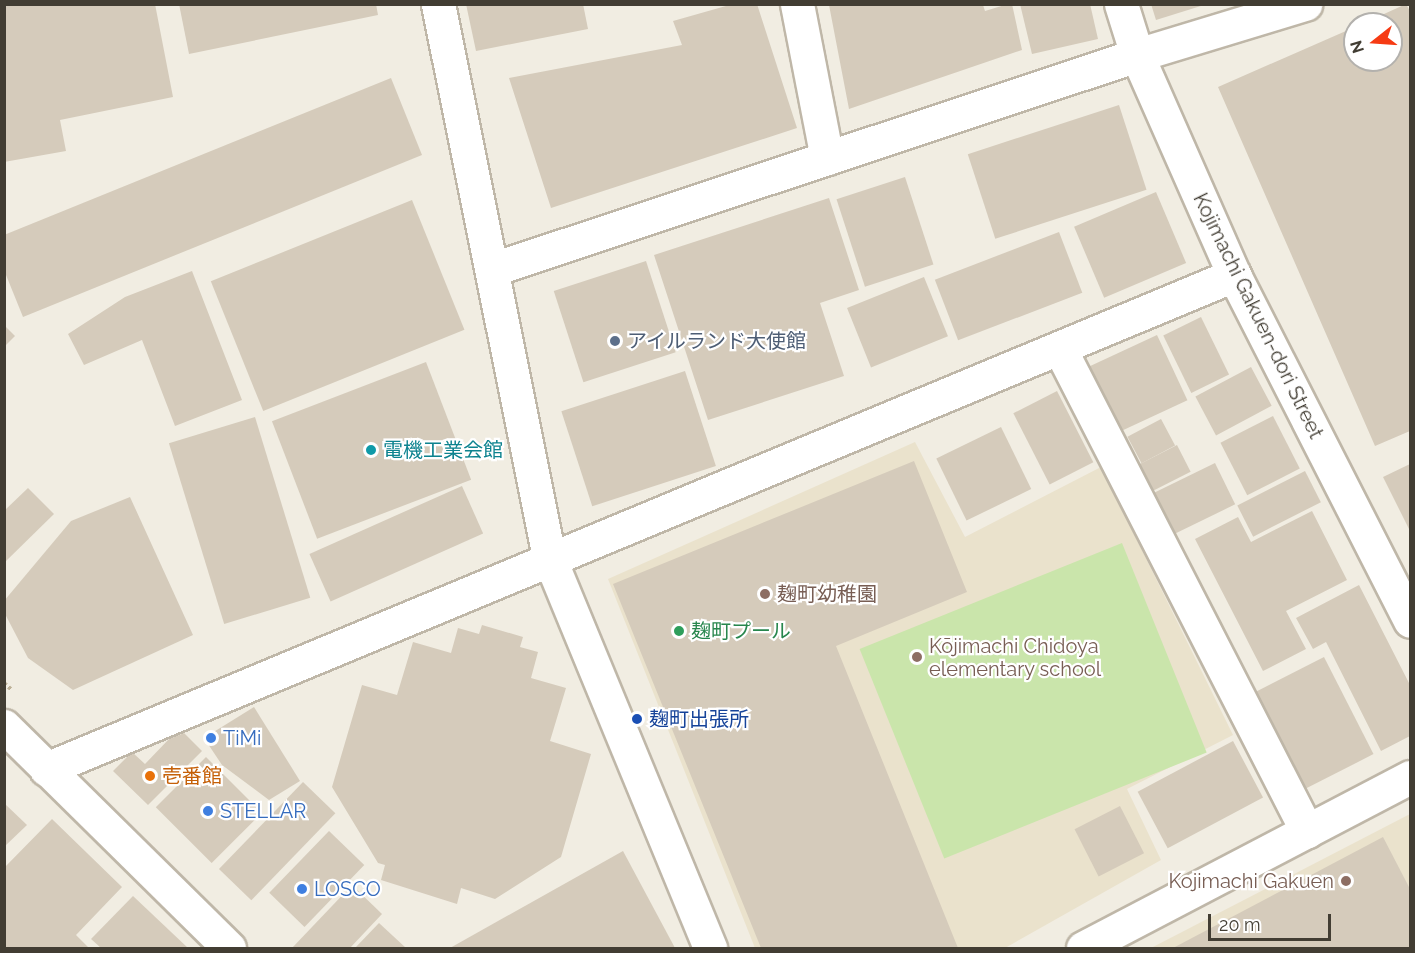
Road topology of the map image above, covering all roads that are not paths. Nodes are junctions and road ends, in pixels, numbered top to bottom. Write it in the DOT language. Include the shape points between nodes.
graph roads {
  1 [pos="438,4"];
  2 [pos="797,4"];
  3 [pos="1121,4"];
  4 [pos="1305,4"];
  5 [pos="1137,55"];
  6 [pos="827,158"];
  7 [pos="493,269"];
  8 [pos="1234,275"];
  9 [pos="1060,349"];
  10 [pos="549,557"];
  11 [pos="1410,621"];
  12 [pos="4,726"];
  13 [pos="46,769"];
  14 [pos="1410,777"];
  15 [pos="1306,831"];
  16 [pos="229,948"];
  17 [pos="710,948"];
  18 [pos="1083,948"];
  1 -- 7 [label="street"];
  2 -- 6 [label="street"];
  3 -- 5 [label="street, Kojimachi Gakuen-dori Street"];
  4 -- 5 [label="street"];
  5 -- 6 [label="street"];
  5 -- 8 [label="street, Kojimachi Gakuen-dori Street"];
  6 -- 7 [label="street"];
  7 -- 10 [label="street"];
  8 -- 9 [label="street"];
  8 -- 11 [label="street, Kojimachi Gakuen-dori Street"];
  9 -- 10 [label="street"];
  9 -- 15 [label="street"];
  10 -- 13 [label="street"];
  10 -- 17 [label="street"];
  12 -- 13 [label="street"];
  13 -- 16 [label="street"];
  14 -- 15 [label="street"];
  15 -- 18 [label="street"];
}
